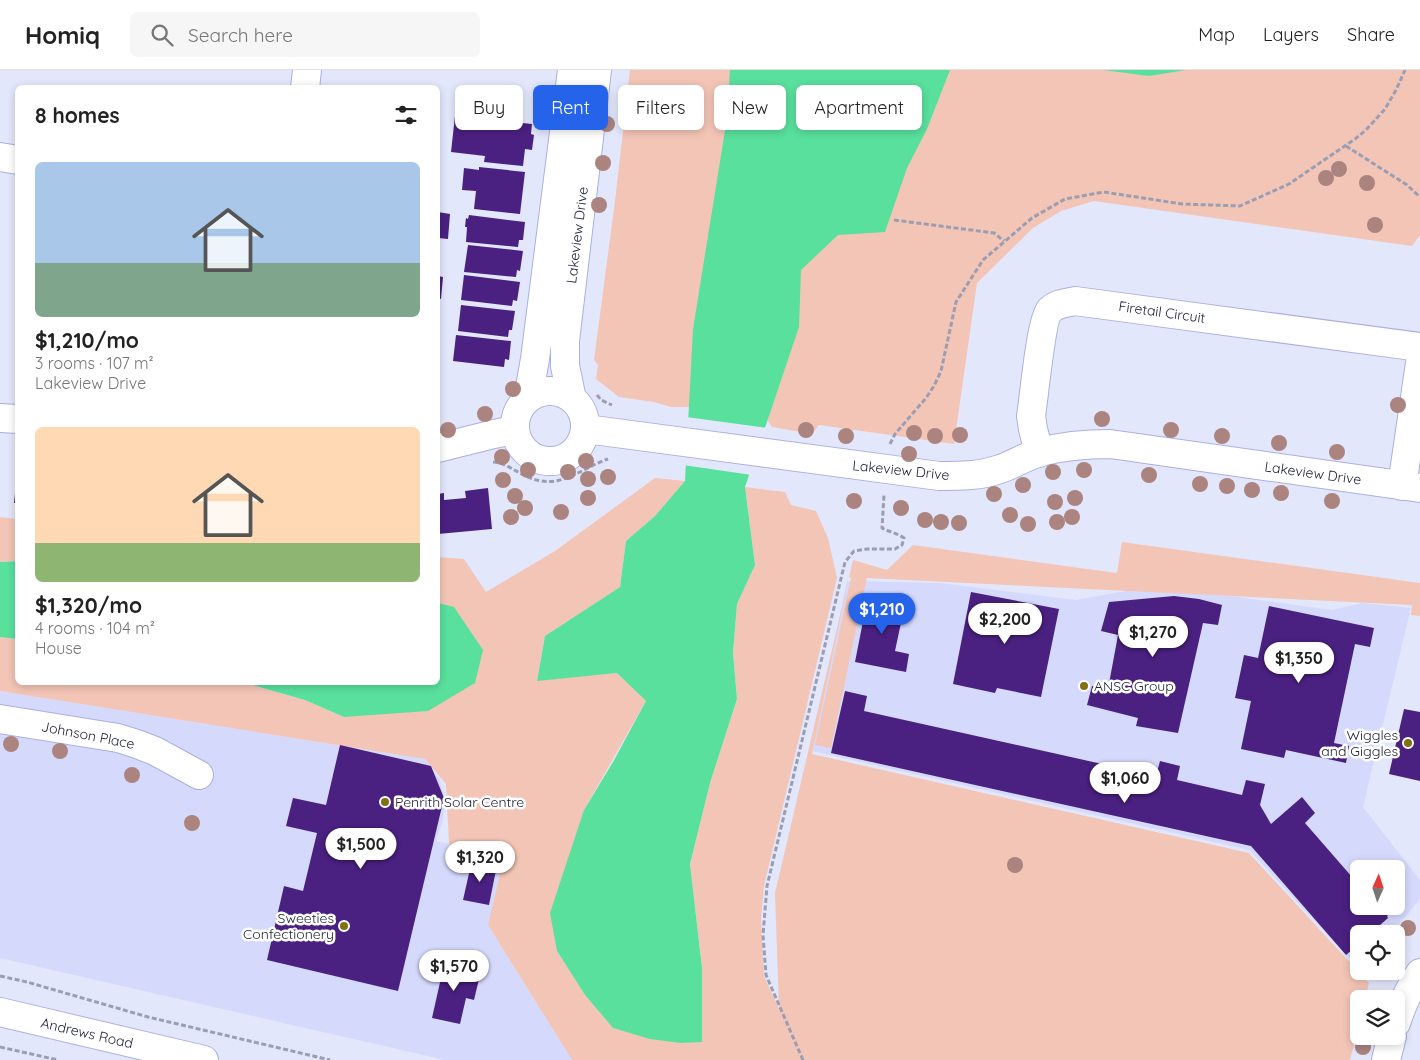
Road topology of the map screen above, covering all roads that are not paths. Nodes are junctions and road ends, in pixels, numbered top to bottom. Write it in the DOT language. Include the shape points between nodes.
graph roads {
  1 [pos="307,70"];
  2 [pos="572,70"];
  3 [pos="597,70"];
  4 [pos="305,85"];
  5 [pos="0,157"];
  6 [pos="15,160"];
  7 [pos="1420,348"];
  8 [pos="1420,362"];
  9 [pos="584,397"];
  10 [pos="528,398"];
  11 [pos="0,418"];
  12 [pos="15,420"];
  13 [pos="514,430"];
  14 [pos="586,430"];
  15 [pos="440,448"];
  16 [pos="1039,453"];
  17 [pos="1411,487"];
  18 [pos="0,719"];
  19 [pos="199,775"];
  20 [pos="1420,973"];
  21 [pos="1405,999"];
  22 [pos="0,1012"];
  23 [pos="1390,1045"];
  24 [pos="204,1060"];
  25 [pos="1386,1060"];
  1 -- 4 [label="street"];
  2 -- 10 [label="street, Lakeview Drive"];
  3 -- 9 [label="street, Lakeview Drive" via="565,341 565,366"];
  5 -- 6 [label="street"];
  7 -- 16 [label="street, Firetail Circuit" via="1076,301 1056,305 1049,310 1043,326 1032,416"];
  8 -- 17 [label="street"];
  9 -- 10 [label="street" via="550,391"];
  9 -- 14 [label="street" via="580,408"];
  10 -- 13 [label="street" via="515,418"];
  11 -- 12 [label="street"];
  13 -- 14 [label="street" via="522,449 539,460 549,461 568,456 582,441"];
  13 -- 15 [label="street"];
  14 -- 16 [label="street, Lakeview Drive" via="939,476 999,470"];
  16 -- 17 [label="street, Lakeview Drive" via="1067,446 1110,444"];
  18 -- 19 [label="street, Johnson Place" via="118,738 155,751"];
  20 -- 21 [label="street"];
  22 -- 24 [label="street, Andrews Road"];
  23 -- 25 [label="street"];
}
